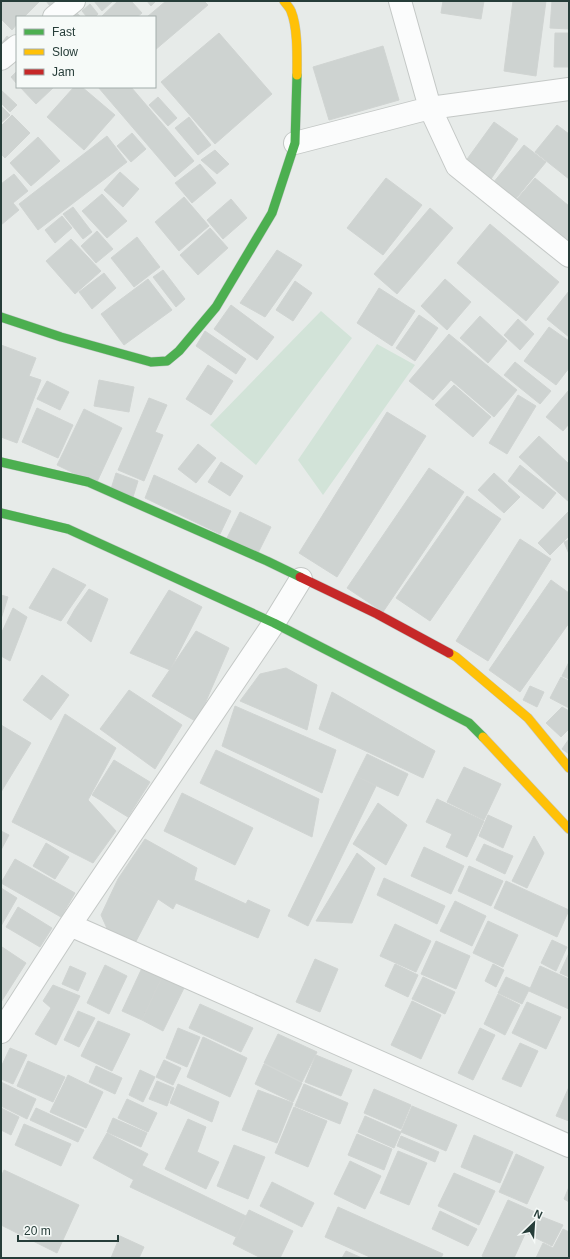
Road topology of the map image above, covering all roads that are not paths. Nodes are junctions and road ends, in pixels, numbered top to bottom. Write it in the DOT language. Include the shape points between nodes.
graph roads {
  1 [pos="74,1"];
  2 [pos="284,1"];
  3 [pos="400,1"];
  4 [pos="55,16"];
  5 [pos="16,47"];
  6 [pos="1,59"];
  7 [pos="569,89"];
  8 [pos="430,108"];
  9 [pos="295,143"];
  10 [pos="569,256"];
  11 [pos="1,317"];
  12 [pos="1,462"];
  13 [pos="1,513"];
  14 [pos="301,578"];
  15 [pos="274,623"];
  16 [pos="569,768"];
  17 [pos="569,829"];
  18 [pos="70,925"];
  19 [pos="1,1032"];
  20 [pos="569,1146"];
  1 -- 4 [label="street"];
  2 -- 9 [label="street" via="290,11 295,30"];
  3 -- 8 [label="street"];
  5 -- 6 [label="street"];
  7 -- 8 [label="street"];
  8 -- 9 [label="street"];
  8 -- 10 [label="street" via="457,166"];
  9 -- 11 [label="street" via="272,213 216,307 179,351 167,361 151,362"];
  12 -- 14 [label="street" via="88,482"];
  13 -- 15 [label="street" via="68,529"];
  14 -- 15 [label="street"];
  14 -- 16 [label="street" via="377,614 456,657 528,718"];
  15 -- 17 [label="street" via="469,722"];
  15 -- 18 [label="street"];
  18 -- 19 [label="street"];
  18 -- 20 [label="street"];
}
